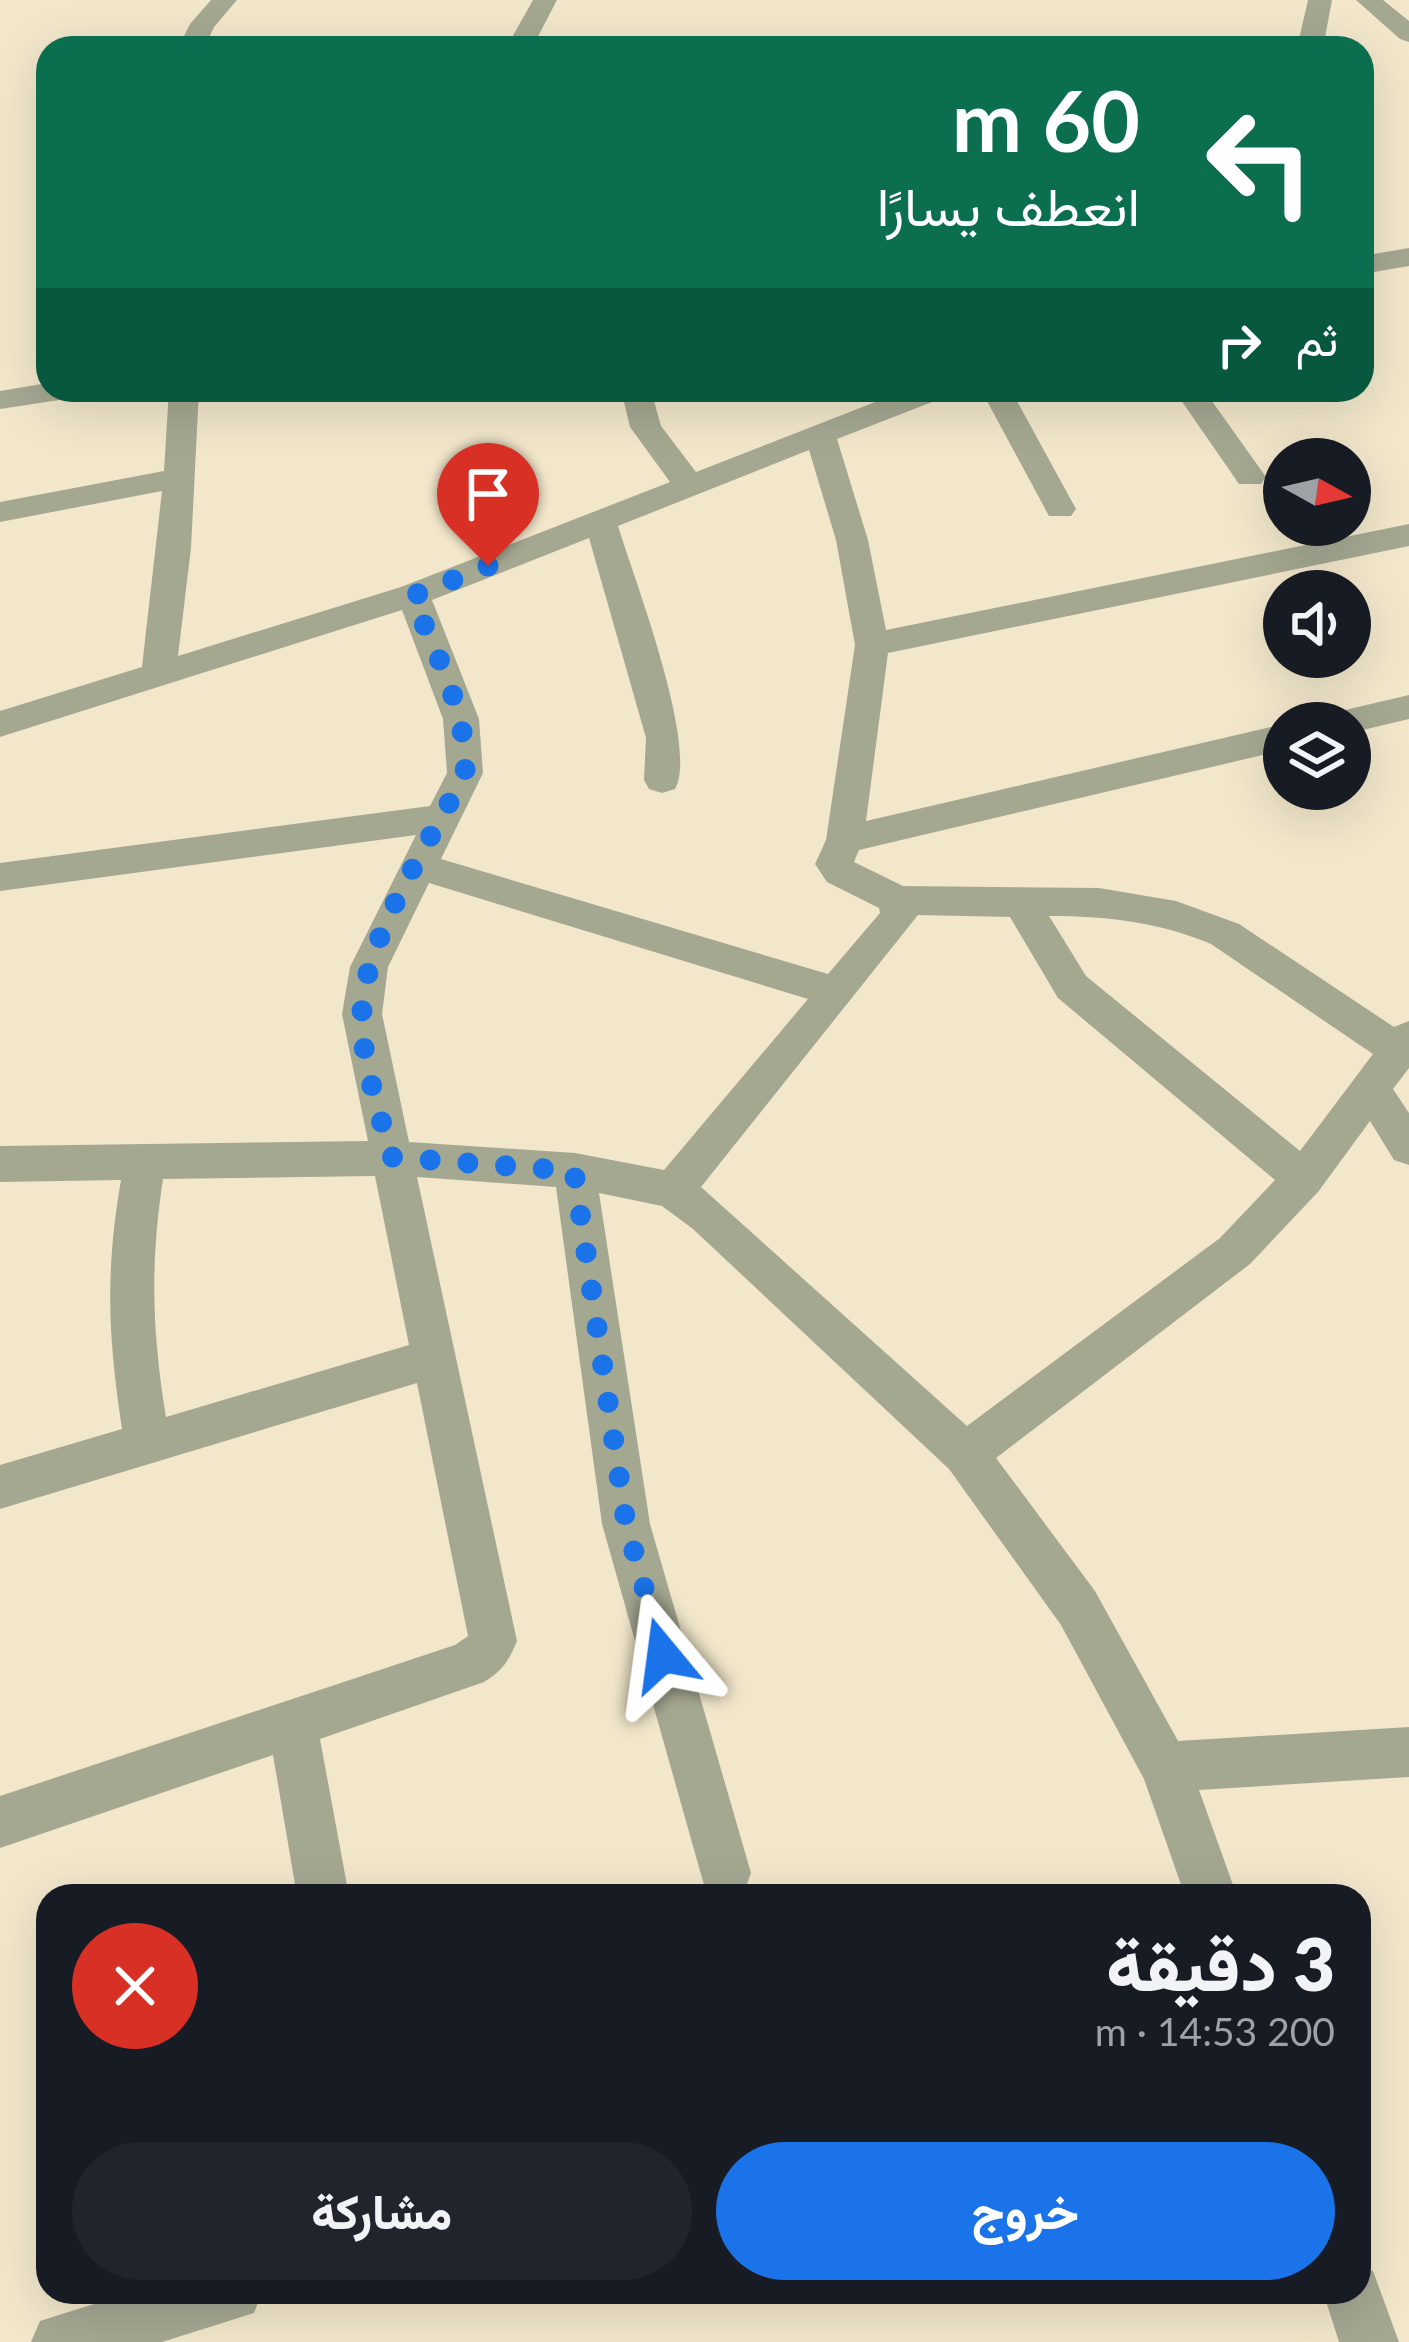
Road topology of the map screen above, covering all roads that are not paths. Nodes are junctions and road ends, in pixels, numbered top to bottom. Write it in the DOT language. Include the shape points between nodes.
graph roads {
  1 [pos="225,0"];
  2 [pos="545,0"];
  3 [pos="1320,0"];
  4 [pos="1368,0"];
  5 [pos="1409,34"];
  6 [pos="197,36"];
  7 [pos="526,36"];
  8 [pos="1312,36"];
  9 [pos="1409,257"];
  10 [pos="1374,263"];
  11 [pos="36,394"];
  12 [pos="0,400"];
  13 [pos="183,402"];
  14 [pos="639,402"];
  15 [pos="906,402"];
  16 [pos="1002,402"];
  17 [pos="1197,402"];
  18 [pos="821,438"];
  19 [pos="1250,477"];
  20 [pos="179,478"];
  21 [pos="692,488"];
  22 [pos="1060,509"];
  23 [pos="0,512"];
  24 [pos="601,523"];
  25 [pos="1409,535"];
  26 [pos="412,596"];
  27 [pos="872,645"];
  28 [pos="158,675"];
  29 [pos="1409,707"];
  30 [pos="1371,716"];
  31 [pos="0,724"];
  32 [pos="1263,741"];
  33 [pos="662,780"];
  34 [pos="442,818"];
  35 [pos="845,840"];
  36 [pos="418,866"];
  37 [pos="0,877"];
  38 [pos="898,900"];
  39 [pos="1021,902"];
  40 [pos="836,992"];
  41 [pos="1404,1044"];
  42 [pos="1369,1086"];
  43 [pos="1409,1148"];
  44 [pos="391,1157"];
  45 [pos="145,1162"];
  46 [pos="0,1164"];
  47 [pos="574,1171"];
  48 [pos="1303,1180"];
  49 [pos="674,1190"];
  50 [pos="433,1358"];
  51 [pos="147,1443"];
  52 [pos="965,1454"];
  53 [pos="0,1487"];
  54 [pos="292,1722"];
  55 [pos="1409,1752"];
  56 [pos="1165,1767"];
  57 [pos="0,1822"];
  58 [pos="724,1874"];
  59 [pos="321,1884"];
  60 [pos="1207,1884"];
  61 [pos="192,2304"];
  62 [pos="1356,2304"];
  63 [pos="61,2342"];
  64 [pos="1370,2342"];
  1 -- 6 [label="street"];
  2 -- 7 [label="street"];
  3 -- 8 [label="street"];
  4 -- 5 [label="street"];
  9 -- 10 [label="street"];
  11 -- 12 [label="street"];
  13 -- 20 [label="street"];
  14 -- 21 [label="street" via="646,427"];
  15 -- 18 [label="street"];
  16 -- 22 [label="street"];
  17 -- 19 [label="street"];
  18 -- 21 [label="street"];
  18 -- 27 [label="street"];
  20 -- 23 [label="street"];
  20 -- 28 [label="street"];
  21 -- 24 [label="street"];
  24 -- 26 [label="street"];
  24 -- 33 [label="street" via="659,720"];
  25 -- 27 [label="street"];
  26 -- 28 [label="street"];
  26 -- 34 [label="street" via="466,745 465,773"];
  27 -- 35 [label="street"];
  28 -- 31 [label="street"];
  29 -- 30 [label="street"];
  32 -- 35 [label="street"];
  34 -- 36 [label="street"];
  34 -- 37 [label="street"];
  35 -- 38 [label="street" via="836,868"];
  36 -- 40 [label="street"];
  36 -- 44 [label="street" via="369,968 362,1013"];
  38 -- 39 [label="street"];
  38 -- 40 [label="street" via="899,916"];
  39 -- 41 [label="street" via="1105,903 1195,919"];
  39 -- 48 [label="street" via="1072,987"];
  40 -- 49 [label="street"];
  41 -- 42 [label="street"];
  42 -- 43 [label="street"];
  42 -- 48 [label="street"];
  44 -- 45 [label="street"];
  44 -- 47 [label="street"];
  44 -- 50 [label="street"];
  45 -- 46 [label="street"];
  45 -- 51 [label="street" via="131,1242 130,1333"];
  47 -- 49 [label="street"];
  47 -- 58 [label="street" via="626,1523"];
  48 -- 52 [label="street" via="1235,1251"];
  49 -- 52 [label="street"];
  50 -- 51 [label="street"];
  50 -- 54 [label="street" via="493,1641 467,1665"];
  51 -- 53 [label="street"];
  52 -- 56 [label="street" via="1078,1608"];
  54 -- 57 [label="street"];
  54 -- 59 [label="street"];
  55 -- 56 [label="street"];
  56 -- 60 [label="street"];
  61 -- 63 [label="street"];
  62 -- 64 [label="street"];
}
